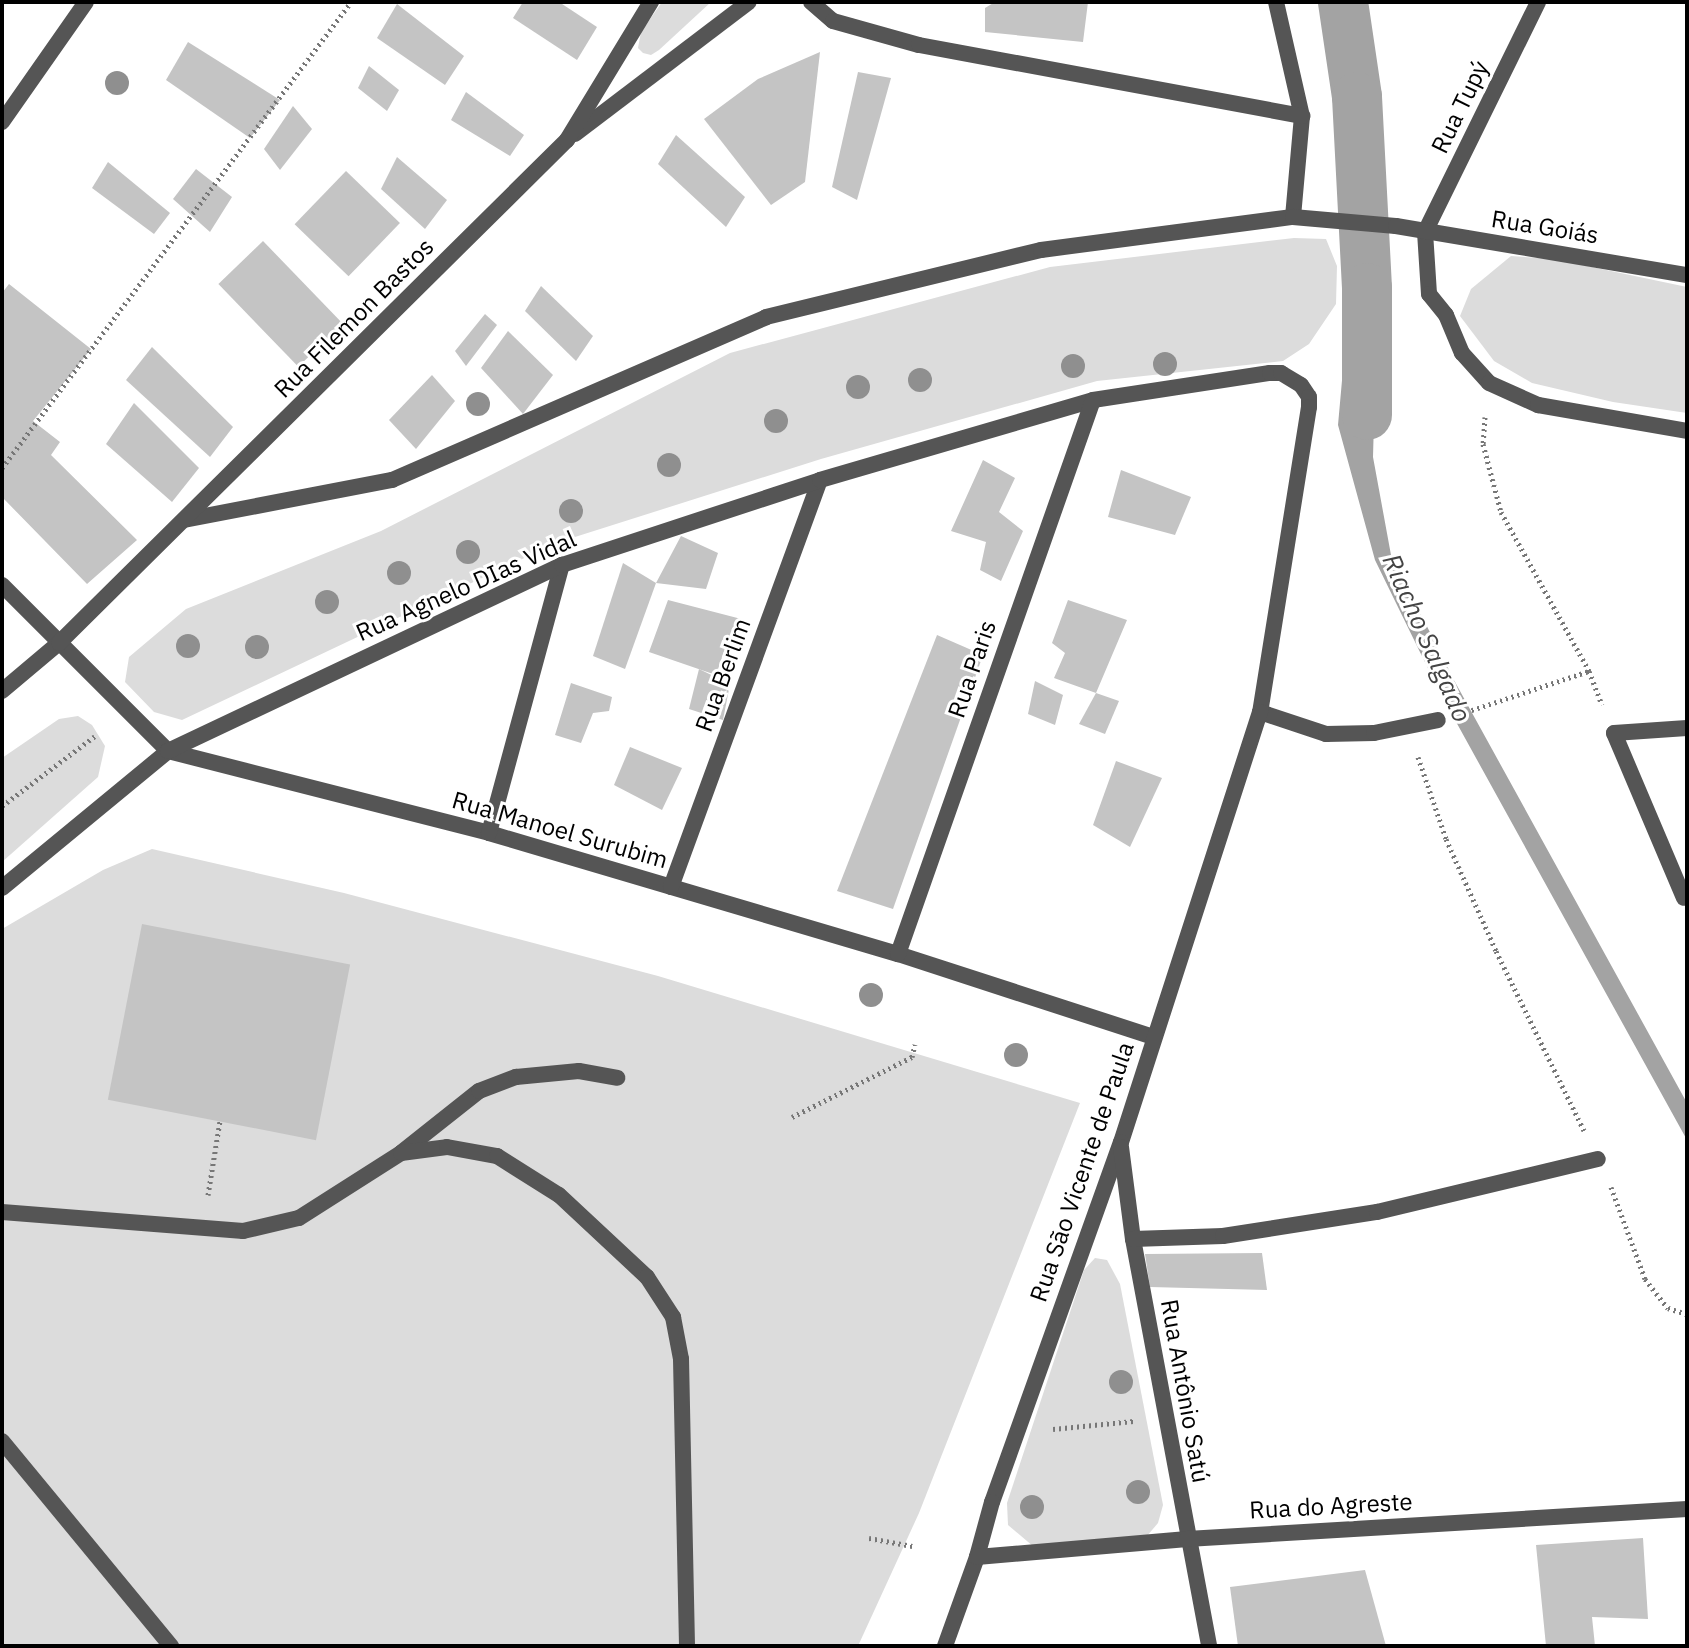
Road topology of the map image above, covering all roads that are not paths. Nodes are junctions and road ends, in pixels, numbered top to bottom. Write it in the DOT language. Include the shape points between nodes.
graph roads {
  1 [pos="86,2"];
  2 [pos="651,2"];
  3 [pos="749,2"];
  4 [pos="811,2"];
  5 [pos="1276,2"];
  6 [pos="1538,2"];
  7 [pos="1302,116"];
  8 [pos="2,122"];
  9 [pos="567,140"];
  10 [pos="1293,217"];
  11 [pos="1425,232"];
  12 [pos="1687,275"];
  13 [pos="1093,400"];
  14 [pos="1687,431"];
  15 [pos="820,480"];
  16 [pos="184,520"];
  17 [pos="562,565"];
  18 [pos="2,585"];
  19 [pos="59,643"];
  20 [pos="2,691"];
  21 [pos="1260,712"];
  22 [pos="1438,720"];
  23 [pos="1687,728"];
  24 [pos="168,751"];
  25 [pos="489,833"];
  26 [pos="671,887"];
  27 [pos="2,888"];
  28 [pos="1684,898"];
  29 [pos="898,954"];
  30 [pos="1153,1037"];
  31 [pos="617,1078"];
  32 [pos="1121,1142"];
  33 [pos="401,1153"];
  34 [pos="1598,1159"];
  35 [pos="2,1212"];
  36 [pos="1133,1239"];
  37 [pos="2,1441"];
  38 [pos="1687,1509"];
  39 [pos="1187,1539"];
  40 [pos="977,1557"];
  41 [pos="171,1646"];
  42 [pos="687,1646"];
  43 [pos="945,1646"];
  44 [pos="1209,1646"];
  1 -- 8 [label="street"];
  2 -- 9 [label="street, Rua Filemon Bastos"];
  3 -- 9 [label="street"];
  4 -- 7 [label="street" via="833,21 919,45"];
  5 -- 7 [label="street"];
  6 -- 11 [label="street, Rua Tupý"];
  7 -- 10 [label="street"];
  9 -- 16 [label="street, Rua Filemon Bastos"];
  10 -- 11 [label="street, Rua Goiás"];
  10 -- 16 [label="street, Rua Goiás" via="1041,250 825,300 725,333 392,480"];
  11 -- 12 [label="street, Rua Goiás"];
  11 -- 14 [label="street" via="1429,294 1446,315 1462,353 1489,383 1538,405"];
  13 -- 15 [label="street, Rua Agnelo DIas Vidal"];
  13 -- 21 [label="street, Rua São Vicente de Paula" via="1270,373 1289,376 1306,391 1309,407"];
  13 -- 29 [label="street, Rua Paris"];
  15 -- 17 [label="street, Rua Agnelo DIas Vidal"];
  15 -- 26 [label="street, Rua Berlim"];
  16 -- 19 [label="street, Rua Filemon Bastos"];
  17 -- 24 [label="street, Rua Agnelo DIas Vidal"];
  17 -- 25 [label="street"];
  18 -- 19 [label="street"];
  19 -- 20 [label="street"];
  19 -- 24 [label="street"];
  21 -- 22 [label="street" via="1326,734 1374,733"];
  21 -- 30 [label="street, Rua São Vicente de Paula"];
  23 -- 28 [label="street" via="1614,733"];
  24 -- 25 [label="street, Rua Manoel Surubim"];
  24 -- 27 [label="street, Rua Agnelo DIas Vidal"];
  25 -- 26 [label="street, Rua Manoel Surubim"];
  26 -- 29 [label="street, Rua Manoel Surubim"];
  29 -- 30 [label="street, Rua Manoel Surubim"];
  30 -- 32 [label="street, Rua São Vicente de Paula"];
  31 -- 33 [label="street" via="579,1071 516,1077 479,1091"];
  32 -- 36 [label="street, Rua Antônio Satú"];
  32 -- 40 [label="street, Rua São Vicente de Paula"];
  33 -- 35 [label="street" via="299,1218 243,1231"];
  33 -- 42 [label="street" via="447,1147 497,1156 559,1195 607,1237 647,1277 673,1317 681,1359"];
  34 -- 36 [label="street" via="1377,1212 1223,1236"];
  36 -- 39 [label="street, Rua Antônio Satú"];
  37 -- 41 [label="street"];
  38 -- 39 [label="street, Rua do Agreste"];
  39 -- 40 [label="street, Rua do Agreste"];
  39 -- 44 [label="street, Rua Antônio Satú"];
  40 -- 43 [label="street, Rua São Vicente de Paula"];
}
